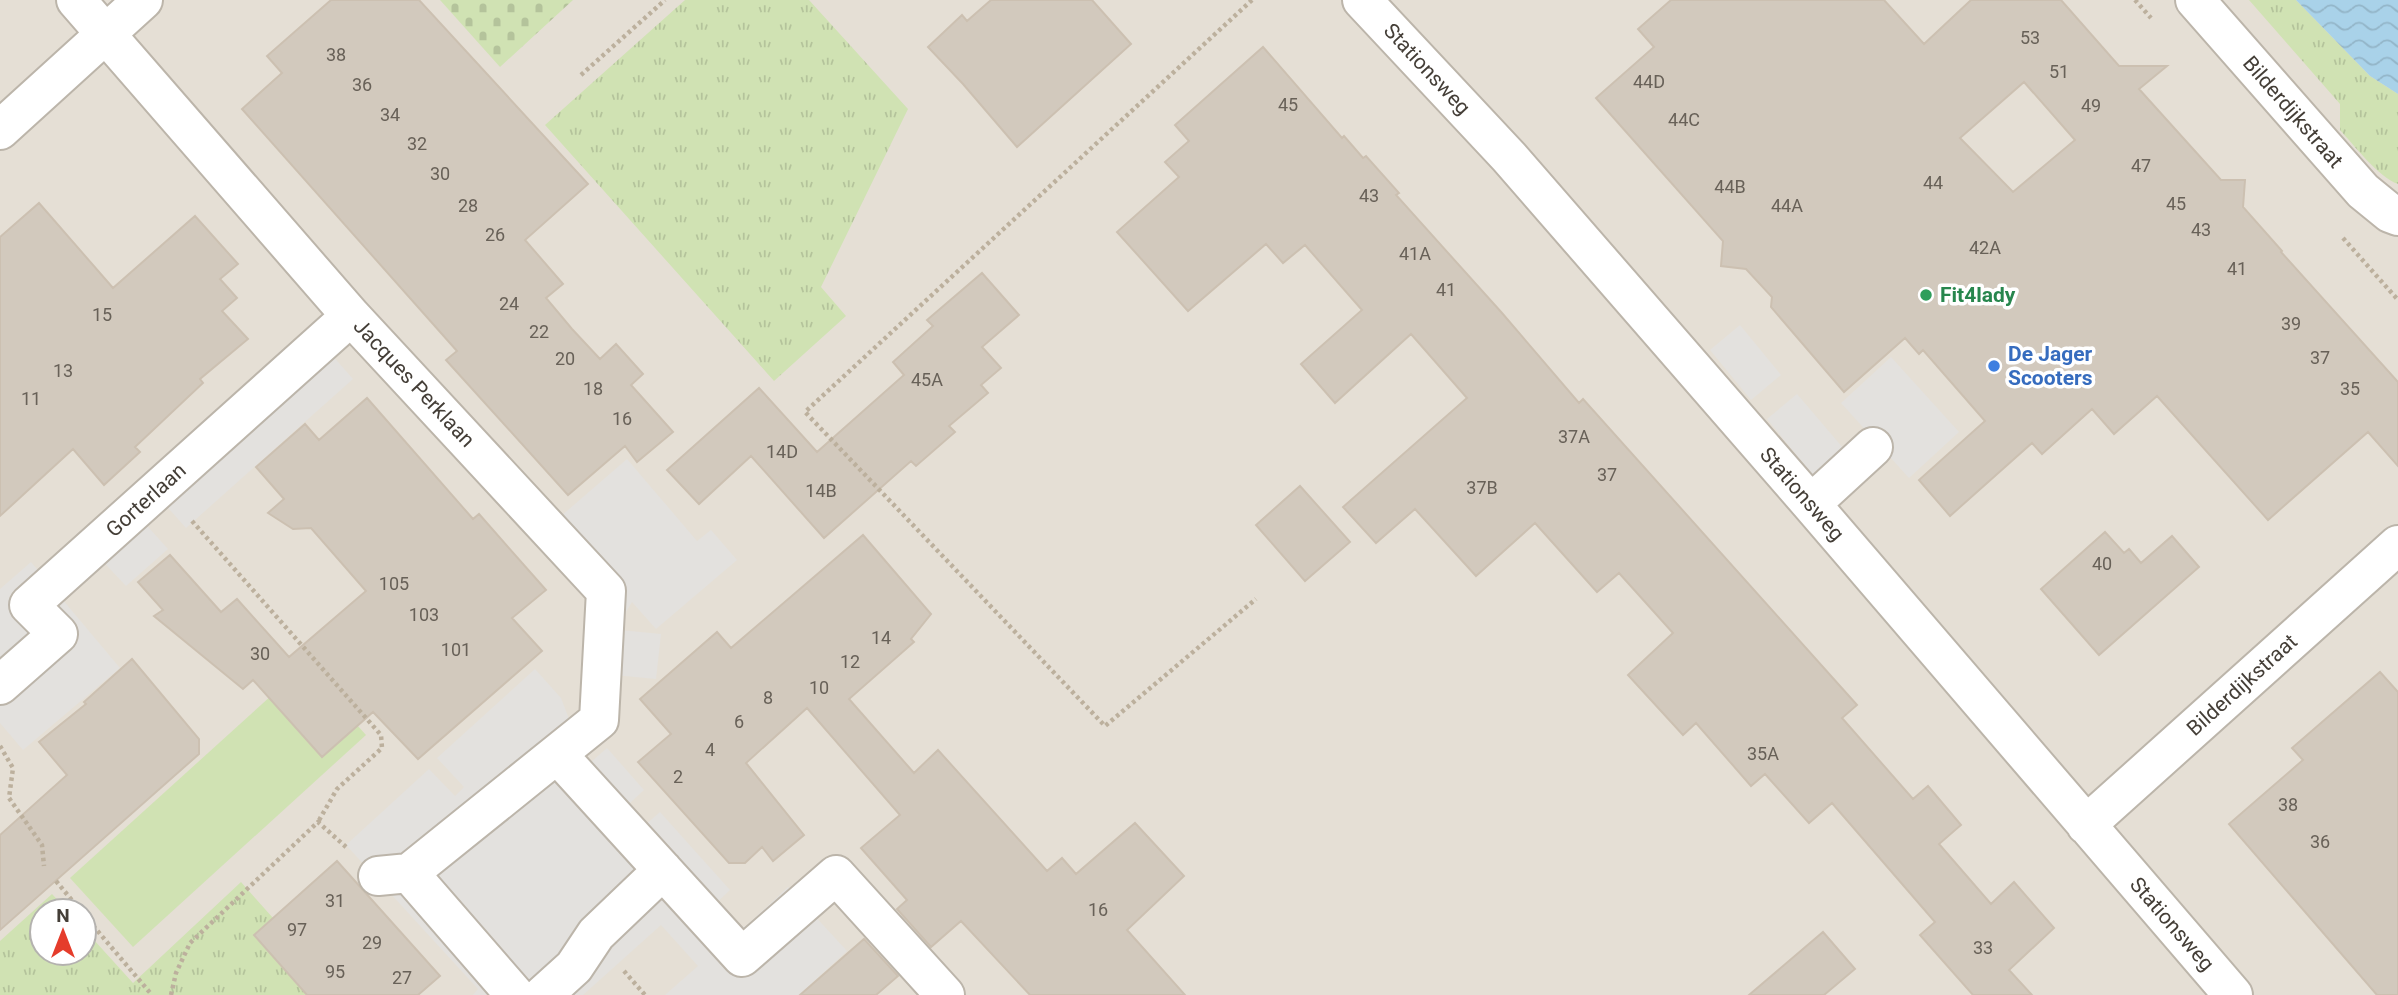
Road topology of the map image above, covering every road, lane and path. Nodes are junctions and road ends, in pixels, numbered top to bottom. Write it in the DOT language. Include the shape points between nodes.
graph roads {
  1 [pos="76,0"];
  2 [pos="143,0"];
  3 [pos="665,0"];
  4 [pos="1252,0"];
  5 [pos="1362,0"];
  6 [pos="2195,0"];
  7 [pos="106,33"];
  8 [pos="581,75"];
  9 [pos="0,130"];
  10 [pos="2398,216"];
  11 [pos="351,316"];
  12 [pos="1873,447"];
  13 [pos="161,486"];
  14 [pos="1811,504"];
  15 [pos="2398,545"];
  16 [pos="1256,599"];
  17 [pos="0,685"];
  18 [pos="0,746"];
  19 [pos="557,754"];
  20 [pos="318,822"];
  21 [pos="2086,825"];
  22 [pos="44,866"];
  23 [pos="663,870"];
  24 [pos="393,875"];
  25 [pos="56,881"];
  26 [pos="70,897"];
  27 [pos="98,931"];
  28 [pos="152,995"];
  29 [pos="171,995"];
  30 [pos="515,995"];
  31 [pos="543,995"];
  32 [pos="945,995"];
  33 [pos="2233,995"];
  1 -- 7 [label="street, Jacques Perklaan"];
  2 -- 7 [label="street"];
  3 -- 8 [label="path"];
  4 -- 16 [label="path" via="805,412 1105,726"];
  5 -- 14 [label="street, Stationsweg" via="1509,158"];
  6 -- 10 [label="street, Bilderdijkstraat" via="2363,191"];
  7 -- 9 [label="street"];
  7 -- 11 [label="street, Jacques Perklaan"];
  11 -- 13 [label="street, Gorterlaan"];
  11 -- 19 [label="street, Jacques Perklaan" via="606,591 599,720"];
  12 -- 14 [label="street"];
  13 -- 17 [label="street, Gorterlaan" via="29,605 58,634"];
  13 -- 20 [label="path" via="381,736 382,748 337,789"];
  14 -- 21 [label="street, Stationsweg"];
  15 -- 21 [label="street, Bilderdijkstraat"];
  18 -- 22 [label="path" via="13,768 9,798 42,845"];
  19 -- 23 [label="street"];
  19 -- 24 [label="street, Jacques Perklaan"];
  20 -- 24 [label="path"];
  20 -- 29 [label="path" via="190,943"];
  21 -- 33 [label="street, Stationsweg"];
  23 -- 31 [label="street" via="596,934 574,967"];
  23 -- 32 [label="street" via="742,957 836,875"];
  24 -- 30 [label="street"];
  25 -- 26 [label="path"];
  27 -- 28 [label="path"];
}
